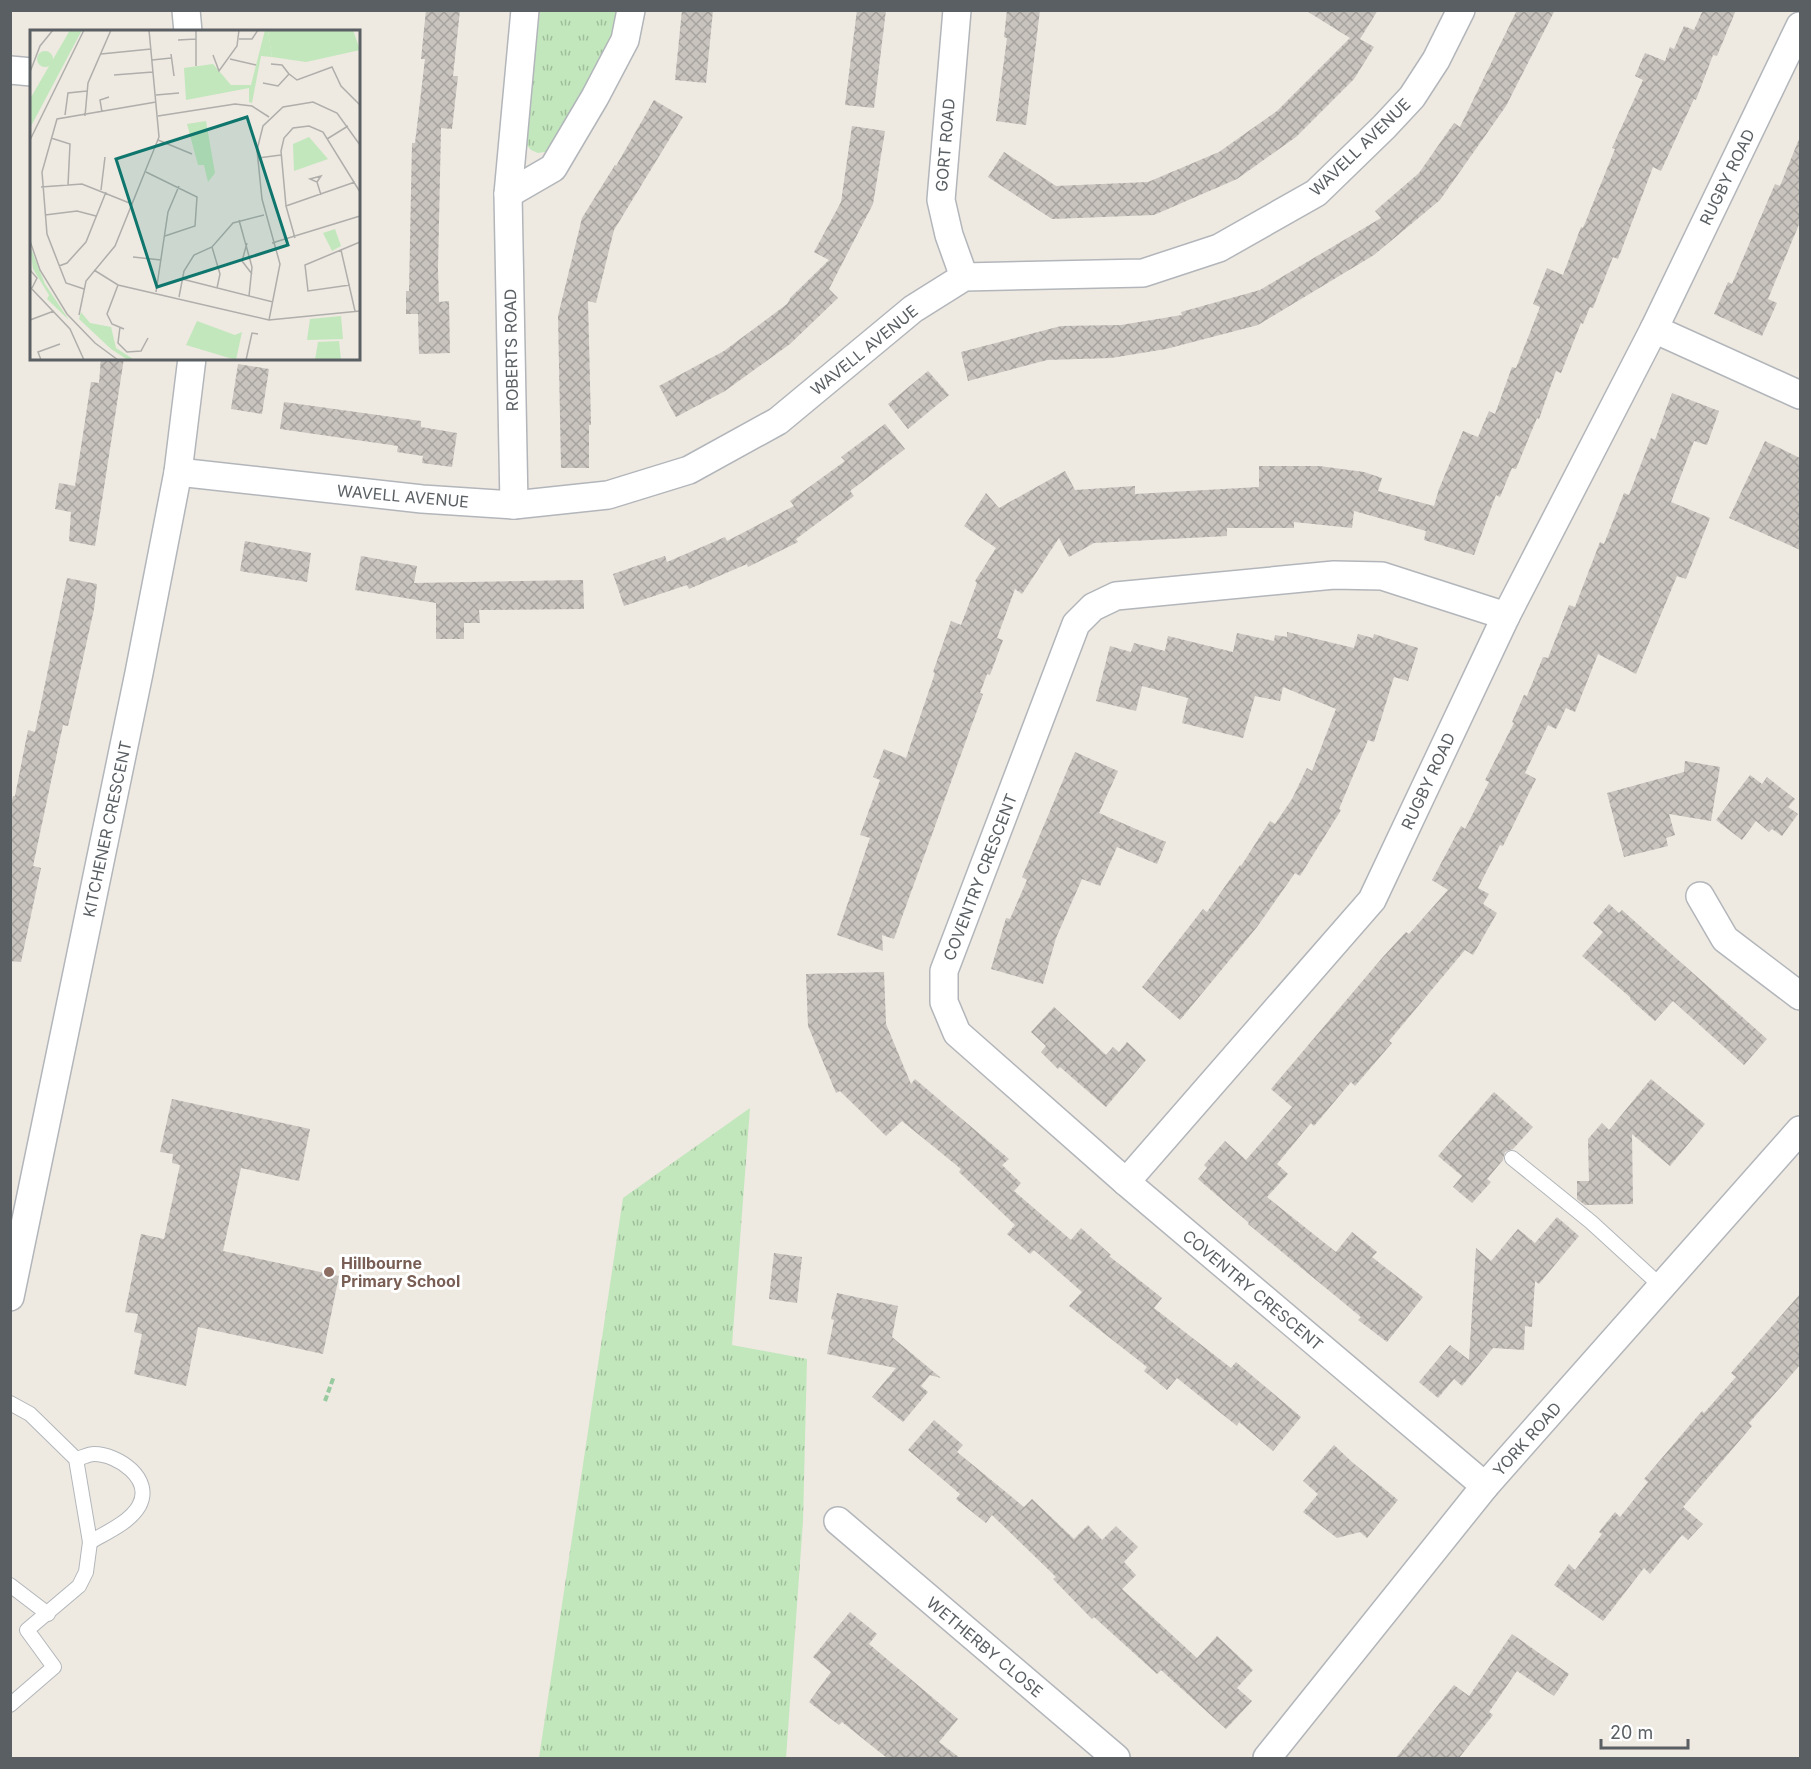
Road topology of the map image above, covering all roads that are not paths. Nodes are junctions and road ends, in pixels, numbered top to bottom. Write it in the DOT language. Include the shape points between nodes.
graph roads {
  1 [pos="186,10"];
  2 [pos="525,10"];
  3 [pos="631,10"];
  4 [pos="957,10"];
  5 [pos="1461,10"];
  6 [pos="1800,26"];
  7 [pos="188,30"];
  8 [pos="10,70"];
  9 [pos="30,72"];
  10 [pos="508,194"];
  11 [pos="963,277"];
  12 [pos="1654,329"];
  13 [pos="192,360"];
  14 [pos="1800,395"];
  15 [pos="178,472"];
  16 [pos="514,505"];
  17 [pos="1506,616"];
  18 [pos="1700,896"];
  19 [pos="1800,996"];
  20 [pos="1798,1139"];
  21 [pos="1512,1158"];
  22 [pos="1126,1182"];
  23 [pos="19,1212"];
  24 [pos="1662,1287"];
  25 [pos="10,1297"];
  26 [pos="10,1403"];
  27 [pos="76,1459"];
  28 [pos="1485,1486"];
  29 [pos="853,1526"];
  30 [pos="90,1542"];
  31 [pos="10,1585"];
  32 [pos="48,1614"];
  33 [pos="10,1705"];
  34 [pos="1116,1758"];
  35 [pos="1267,1758"];
  1 -- 7 [label="street"];
  2 -- 10 [label="street, ROBERTS ROAD"];
  3 -- 10 [label="street" via="625,40 553,168"];
  4 -- 11 [label="street, GORT ROAD" via="941,200"];
  5 -- 11 [label="street, WAVELL AVENUE" via="1424,79 1384,127 1316,193 1219,248 1143,273"];
  6 -- 12 [label="street, RUGBY ROAD"];
  8 -- 9 [label="street"];
  10 -- 16 [label="street, ROBERTS ROAD"];
  11 -- 16 [label="street, WAVELL AVENUE" via="913,309 778,421 689,470 608,495"];
  12 -- 14 [label="street"];
  12 -- 17 [label="street, RUGBY ROAD"];
  13 -- 15 [label="street, KITCHENER CRESCENT"];
  15 -- 16 [label="street, WAVELL AVENUE" via="422,499"];
  15 -- 23 [label="street, KITCHENER CRESCENT" via="139,674"];
  17 -- 22 [label="street, RUGBY ROAD" via="1372,900"];
  17 -- 22 [label="street, COVENTRY CRESCENT" via="1382,576 1334,575 1116,596 1093,607 1076,624 944,971 944,1002 957,1033"];
  18 -- 19 [label="street" via="1725,939"];
  20 -- 24 [label="street, YORK ROAD"];
  21 -- 24 [label="lane" via="1592,1222"];
  22 -- 28 [label="street, COVENTRY CRESCENT"];
  23 -- 25 [label="street, KITCHENER CRESCENT"];
  24 -- 28 [label="street, YORK ROAD"];
  26 -- 27 [label="lane" via="30,1414"];
  27 -- 30 [label="lane"];
  27 -- 30 [label="lane" via="93,1454 108,1456 138,1477 143,1492 132,1515"];
  28 -- 35 [label="street, YORK ROAD"];
  29 -- 34 [label="street, WETHERBY CLOSE"];
  30 -- 32 [label="lane" via="86,1572 79,1586"];
  31 -- 32 [label="lane"];
  32 -- 33 [label="lane" via="27,1630 54,1667"];
}
